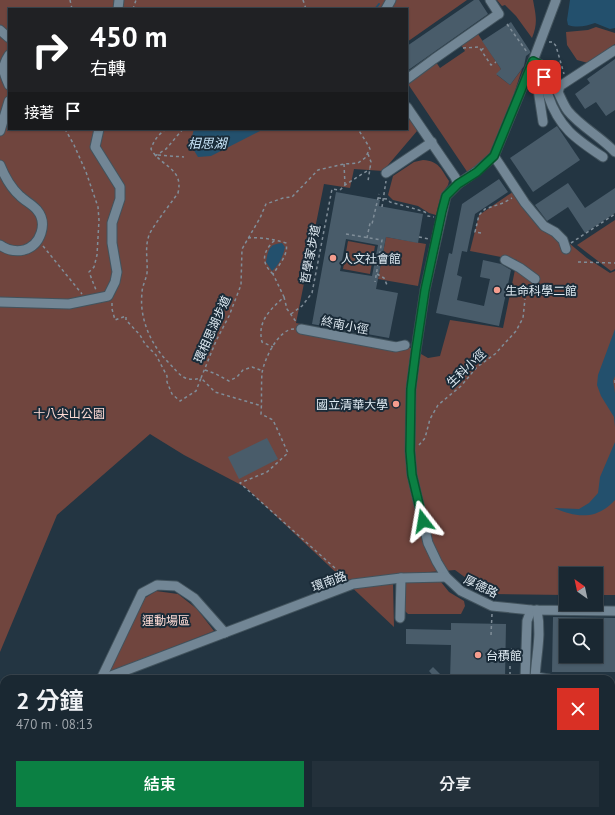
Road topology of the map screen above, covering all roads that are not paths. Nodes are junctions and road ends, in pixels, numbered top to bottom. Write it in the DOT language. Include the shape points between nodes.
graph roads {
  1 [pos="490,0"];
  2 [pos="556,0"];
  3 [pos="0,30"];
  4 [pos="8,37"];
  5 [pos="615,50"];
  6 [pos="8,56"];
  7 [pos="531,58"];
  8 [pos="408,78"];
  9 [pos="8,82"];
  10 [pos="8,104"];
  11 [pos="408,108"];
  12 [pos="543,122"];
  13 [pos="99,130"];
  14 [pos="0,131"];
  15 [pos="432,142"];
  16 [pos="615,152"];
  17 [pos="494,156"];
  18 [pos="603,157"];
  19 [pos="0,165"];
  20 [pos="386,173"];
  21 [pos="458,184"];
  22 [pos="0,246"];
  23 [pos="566,248"];
  24 [pos="505,260"];
  25 [pos="535,279"];
  26 [pos="0,302"];
  27 [pos="301,329"];
  28 [pos="405,345"];
  29 [pos="446,577"];
  30 [pos="401,578"];
  31 [pos="534,610"];
  32 [pos="615,611"];
  33 [pos="400,618"];
  34 [pos="226,633"];
  35 [pos="104,675"];
  36 [pos="113,675"];
  37 [pos="526,675"];
  38 [pos="535,675"];
  1 -- 8 [label="street" via="499,14"];
  2 -- 7 [label="street, 厚德路"];
  3 -- 4 [label="street"];
  5 -- 16 [label="street" via="560,86 558,92 567,110 576,120"];
  6 -- 9 [label="street" via="3,67"];
  7 -- 12 [label="street"];
  7 -- 17 [label="street, 厚德路"];
  7 -- 18 [label="street" via="541,65 548,95 564,126"];
  10 -- 14 [label="street"];
  11 -- 15 [label="street"];
  13 -- 26 [label="street" via="95,147 120,187 120,199 112,223 112,243 117,272 108,296 70,304"];
  15 -- 20 [label="street"];
  15 -- 21 [label="street"];
  17 -- 21 [label="street, 厚德路" via="477,172"];
  17 -- 23 [label="street" via="518,194 544,226 563,240"];
  19 -- 22 [label="street" via="20,196 37,210 43,226 38,240 26,249 6,250"];
  21 -- 29 [label="street, 厚德路" via="446,196 442,211 425,290 411,389 412,475 428,543"];
  24 -- 25 [label="street"];
  27 -- 28 [label="street, 終南小徑" via="385,345"];
  29 -- 30 [label="street, 環南路"];
  29 -- 31 [label="street, 厚德路" via="461,591 492,606"];
  30 -- 33 [label="street"];
  30 -- 34 [label="street, 環南路" via="353,584"];
  31 -- 32 [label="street, 厚德路"];
  31 -- 37 [label="street" via="527,621"];
  31 -- 38 [label="street" via="539,622"];
  34 -- 35 [label="street, 環南路" via="194,598 176,586 157,585 142,593"];
  34 -- 36 [label="street, 環南路"];
}
